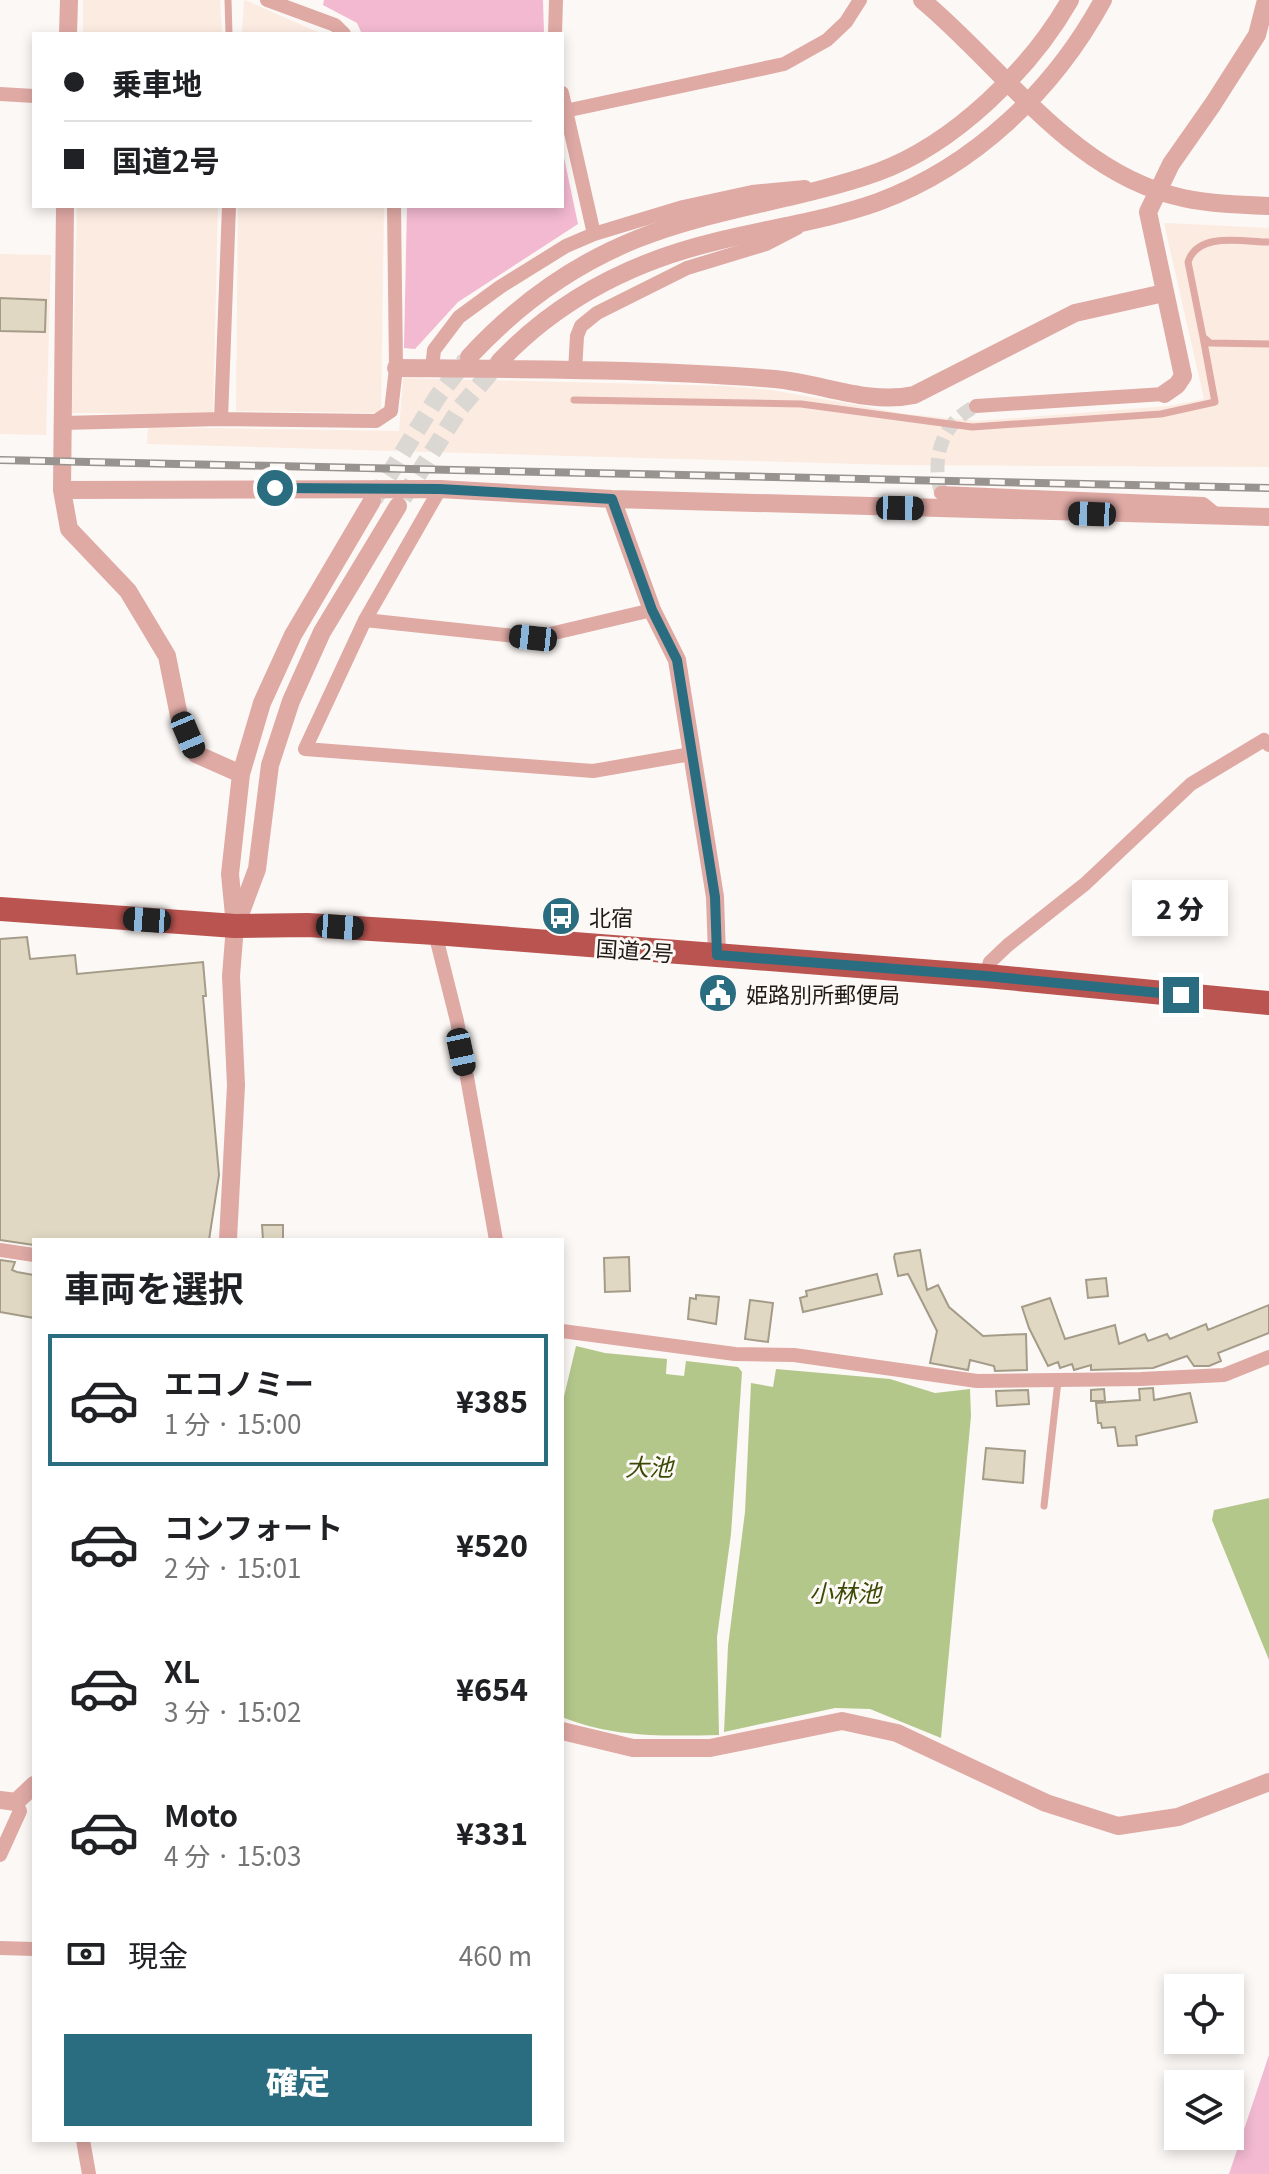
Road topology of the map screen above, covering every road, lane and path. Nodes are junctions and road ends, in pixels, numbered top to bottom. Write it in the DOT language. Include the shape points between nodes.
graph roads {
  1 [pos="69,0"];
  2 [pos="228,0"];
  3 [pos="267,0"];
  4 [pos="556,0"];
  5 [pos="860,0"];
  6 [pos="922,0"];
  7 [pos="1070,0"];
  8 [pos="1103,0"];
  9 [pos="1266,0"];
  10 [pos="68,32"];
  11 [pos="229,32"];
  12 [pos="342,32"];
  13 [pos="555,32"];
  14 [pos="1263,35"];
  15 [pos="1008,81"];
  16 [pos="0,94"];
  17 [pos="32,96"];
  18 [pos="1029,102"];
  19 [pos="564,105"];
  20 [pos="565,111"];
  21 [pos="831,186"];
  22 [pos="1157,190"];
  23 [pos="1269,206"];
  24 [pos="65,208"];
  25 [pos="229,208"];
  26 [pos="394,208"];
  27 [pos="812,221"];
  28 [pos="594,234"];
  29 [pos="1269,242"];
  30 [pos="1164,293"];
  31 [pos="1203,337"];
  32 [pos="1269,344"];
  33 [pos="469,357"];
  34 [pos="500,361"];
  35 [pos="396,368"];
  36 [pos="432,368"];
  37 [pos="575,371"];
  38 [pos="1164,394"];
  39 [pos="574,400"];
  40 [pos="976,406"];
  41 [pos="221,419"];
  42 [pos="63,423"];
  43 [pos="440,489"];
  44 [pos="62,490"];
  45 [pos="941,493"];
  46 [pos="612,499"];
  47 [pos="372,501"];
  48 [pos="398,506"];
  49 [pos="1269,517"];
  50 [pos="1219,518"];
  51 [pos="652,610"];
  52 [pos="365,620"];
  53 [pos="1269,745"];
  54 [pos="691,754"];
  55 [pos="241,774"];
  56 [pos="0,909"];
  57 [pos="235,926"];
  58 [pos="435,933"];
  59 [pos="717,955"];
  60 [pos="986,976"];
  61 [pos="1269,1003"];
  62 [pos="228,1238"];
  63 [pos="496,1238"];
  64 [pos="0,1250"];
  65 [pos="32,1255"];
  66 [pos="564,1331"];
  67 [pos="1269,1357"];
  68 [pos="1058,1379"];
  69 [pos="1044,1506"];
  70 [pos="564,1731"];
  71 [pos="1269,1782"];
  72 [pos="32,1786"];
  73 [pos="8,1801"];
  74 [pos="0,1855"];
  75 [pos="0,1948"];
  76 [pos="32,1949"];
  77 [pos="83,2142"];
  78 [pos="89,2174"];
  1 -- 10 [label="street"];
  2 -- 11 [label="lane"];
  3 -- 12 [label="street"];
  4 -- 13 [label="street"];
  5 -- 20 [label="street" via="827,40 784,64"];
  6 -- 15 [label="street"];
  7 -- 15 [label="street"];
  8 -- 18 [label="street"];
  9 -- 14 [label="street"];
  14 -- 22 [label="street"];
  15 -- 18 [label="street"];
  15 -- 21 [label="street" via="927,147 880,171"];
  16 -- 17 [label="street"];
  18 -- 22 [label="street" via="1107,166"];
  18 -- 27 [label="street" via="989,138 933,176 877,202"];
  19 -- 20 [label="street"];
  20 -- 28 [label="street"];
  21 -- 28 [label="street" via="752,192"];
  21 -- 33 [label="street" via="614,249 533,297"];
  22 -- 23 [label="street" via="1218,203"];
  22 -- 30 [label="street" via="1148,212"];
  24 -- 42 [label="street"];
  25 -- 41 [label="street"];
  26 -- 35 [label="street"];
  27 -- 34 [label="street" via="680,251 622,272 550,315"];
  27 -- 37 [label="street" via="766,244 687,268 597,313 577,336"];
  28 -- 36 [label="street" via="536,264 468,310 434,350"];
  29 -- 31 [label="lane" via="1212,241 1191,254 1188,262"];
  30 -- 37 [label="street" via="1075,313 899,398 778,379"];
  30 -- 38 [label="street" via="1183,376"];
  31 -- 32 [label="lane" via="1210,343"];
  31 -- 39 [label="lane" via="1215,402 1161,414 972,427 801,404"];
  35 -- 36 [label="street"];
  35 -- 41 [label="street" via="391,411 376,421"];
  36 -- 37 [label="street"];
  38 -- 40 [label="street"];
  41 -- 42 [label="street"];
  42 -- 44 [label="street"];
  43 -- 44 [label="street"];
  43 -- 46 [label="street"];
  43 -- 52 [label="street"];
  44 -- 55 [label="street" via="69,529 128,591 167,656 179,716 196,754"];
  45 -- 50 [label="street" via="1203,504"];
  46 -- 50 [label="street"];
  46 -- 51 [label="street"];
  47 -- 55 [label="street" via="293,635 262,703"];
  48 -- 57 [label="street" via="322,632 291,701 270,765 257,869"];
  49 -- 50 [label="street"];
  51 -- 52 [label="street" via="533,638"];
  51 -- 54 [label="street" via="677,660"];
  52 -- 54 [label="street" via="305,749 593,771"];
  53 -- 60 [label="street" via="1264,740 1191,784 1085,884 1008,945 990,962"];
  54 -- 59 [label="street" via="715,897"];
  55 -- 57 [label="street" via="230,874"];
  56 -- 57 [label="highway, 国道2号"];
  57 -- 58 [label="highway, 国道2号"];
  57 -- 62 [label="street" via="231,976 236,1085"];
  58 -- 59 [label="highway, 国道2号"];
  58 -- 63 [label="street" via="457,1021"];
  59 -- 60 [label="highway, 国道2号"];
  60 -- 61 [label="highway, 国道2号"];
  64 -- 65 [label="street"];
  66 -- 68 [label="street" via="977,1381"];
  67 -- 68 [label="street" via="1224,1375"];
  68 -- 69 [label="lane"];
  70 -- 71 [label="street" via="633,1748 710,1748 842,1721 897,1733 1046,1803 1118,1826 1178,1817"];
  72 -- 73 [label="street"];
  73 -- 74 [label="street" via="20,1811"];
  75 -- 76 [label="street"];
  77 -- 78 [label="street"];
}
